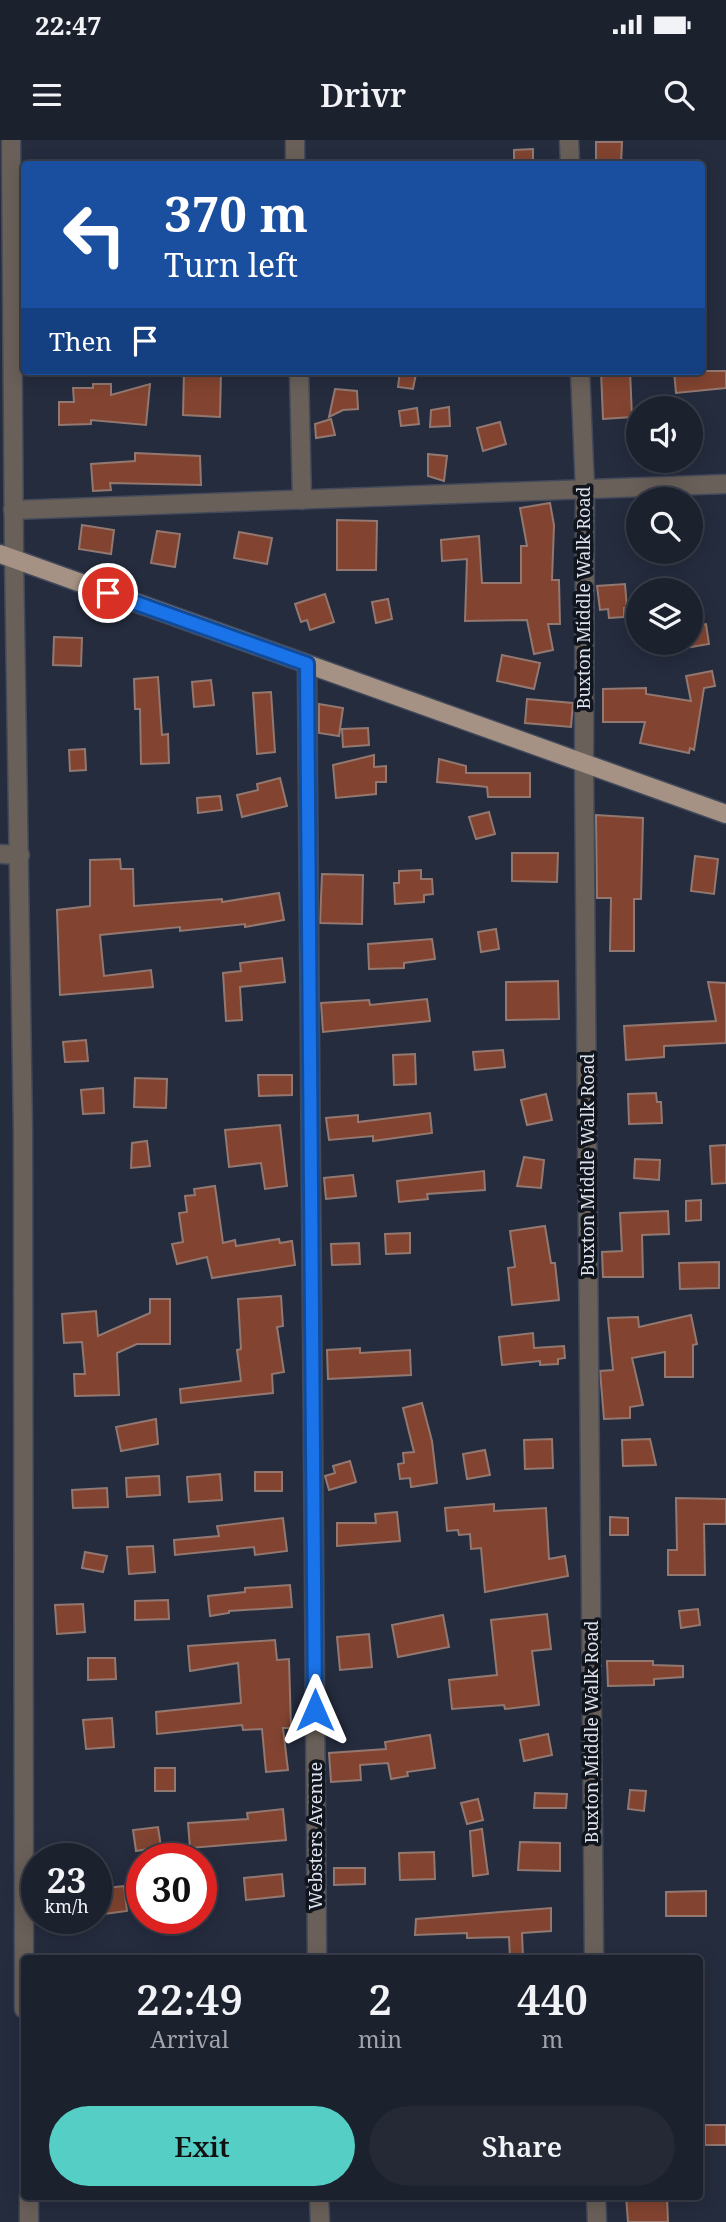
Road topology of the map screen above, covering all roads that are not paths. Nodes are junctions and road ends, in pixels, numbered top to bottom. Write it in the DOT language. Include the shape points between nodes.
graph roads {
  1 [pos="11,140"];
  2 [pos="295,140"];
  3 [pos="569,140"];
  4 [pos="295,161"];
  5 [pos="570,161"];
  6 [pos="299,375"];
  7 [pos="580,375"];
  8 [pos="726,484"];
  9 [pos="585,489"];
  10 [pos="302,500"];
  11 [pos="13,510"];
  12 [pos="7,556"];
  13 [pos="307,664"];
  14 [pos="584,764"];
  15 [pos="726,814"];
  16 [pos="9,854"];
  17 [pos="23,1955"];
  18 [pos="317,1955"];
  19 [pos="594,1955"];
  20 [pos="29,2200"];
  21 [pos="319,2200"];
  22 [pos="596,2200"];
  23 [pos="29,2222"];
  24 [pos="320,2222"];
  25 [pos="597,2222"];
  1 -- 11 [label="street"];
  2 -- 4 [label="street"];
  3 -- 5 [label="street"];
  6 -- 10 [label="street"];
  7 -- 9 [label="street, Buxton Middle Walk Road"];
  8 -- 9 [label="street"];
  9 -- 10 [label="street"];
  9 -- 14 [label="street, Buxton Middle Walk Road"];
  10 -- 11 [label="street"];
  11 -- 12 [label="street"];
  12 -- 13 [label="main road"];
  12 -- 16 [label="street"];
  13 -- 14 [label="main road"];
  13 -- 18 [label="street, Websters Avenue"];
  14 -- 15 [label="main road"];
  14 -- 19 [label="street, Buxton Middle Walk Road"];
  16 -- 17 [label="street"];
  20 -- 23 [label="street"];
  21 -- 24 [label="street"];
  22 -- 25 [label="street"];
}
